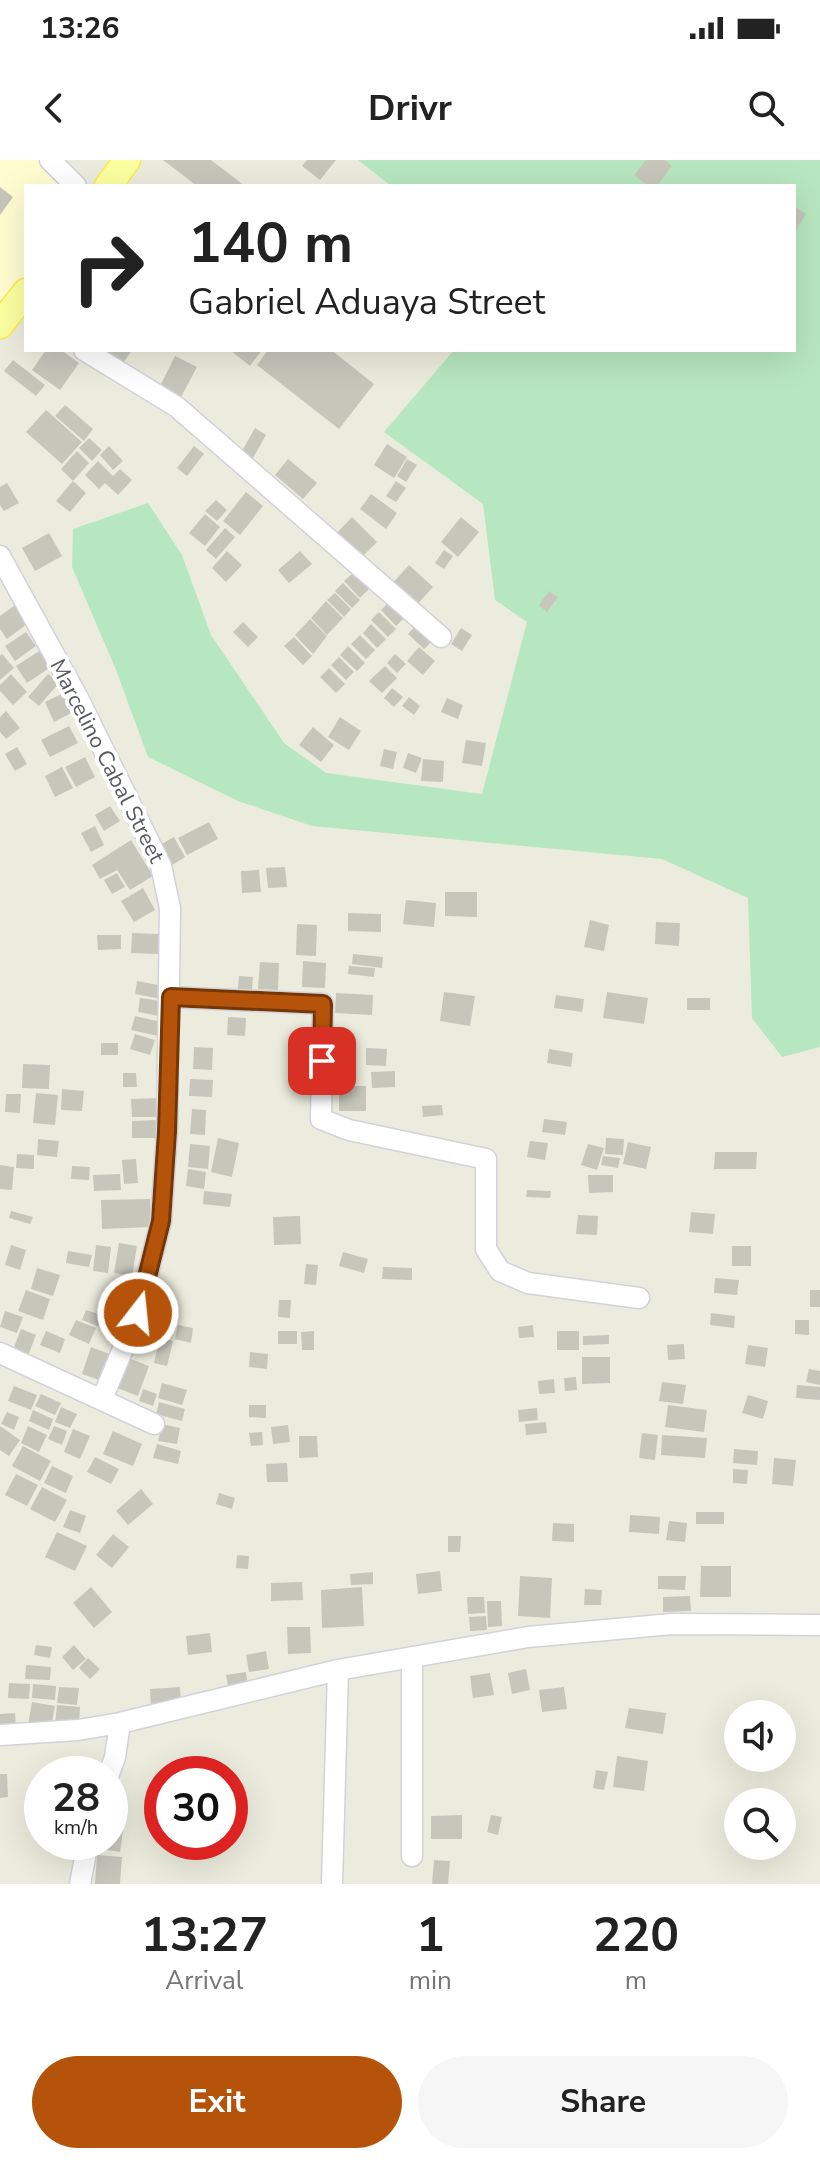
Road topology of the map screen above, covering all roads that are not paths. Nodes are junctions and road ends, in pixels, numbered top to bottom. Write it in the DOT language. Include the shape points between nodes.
graph roads {
  1 [pos="50,160"];
  2 [pos="127,160"];
  3 [pos="74,184"];
  4 [pos="109,184"];
  5 [pos="87,352"];
  6 [pos="0,556"];
  7 [pos="441,637"];
  8 [pos="171,997"];
  9 [pos="639,1298"];
  10 [pos="0,1353"];
  11 [pos="102,1399"];
  12 [pos="154,1424"];
  13 [pos="820,1625"];
  14 [pos="412,1658"];
  15 [pos="338,1670"];
  16 [pos="120,1723"];
  17 [pos="0,1735"];
  18 [pos="115,1756"];
  19 [pos="412,1856"];
  20 [pos="82,1860"];
  21 [pos="80,1884"];
  22 [pos="332,1884"];
  1 -- 3 [label="street"];
  2 -- 4 [label="main road"];
  5 -- 7 [label="street" via="177,407"];
  6 -- 8 [label="street, Marcelino Cabal Street" via="161,866 170,908"];
  8 -- 9 [label="street" via="323,1004 321,1119 349,1130 486,1159 486,1249 500,1271 528,1283"];
  8 -- 11 [label="street, Marcelino Cabal Street" via="161,1221 138,1313"];
  10 -- 11 [label="street"];
  11 -- 12 [label="street"];
  13 -- 14 [label="street" via="610,1628"];
  14 -- 15 [label="street"];
  14 -- 19 [label="street"];
  15 -- 16 [label="street"];
  15 -- 22 [label="street"];
  16 -- 17 [label="street"];
  16 -- 18 [label="street"];
  20 -- 21 [label="street"];
}
